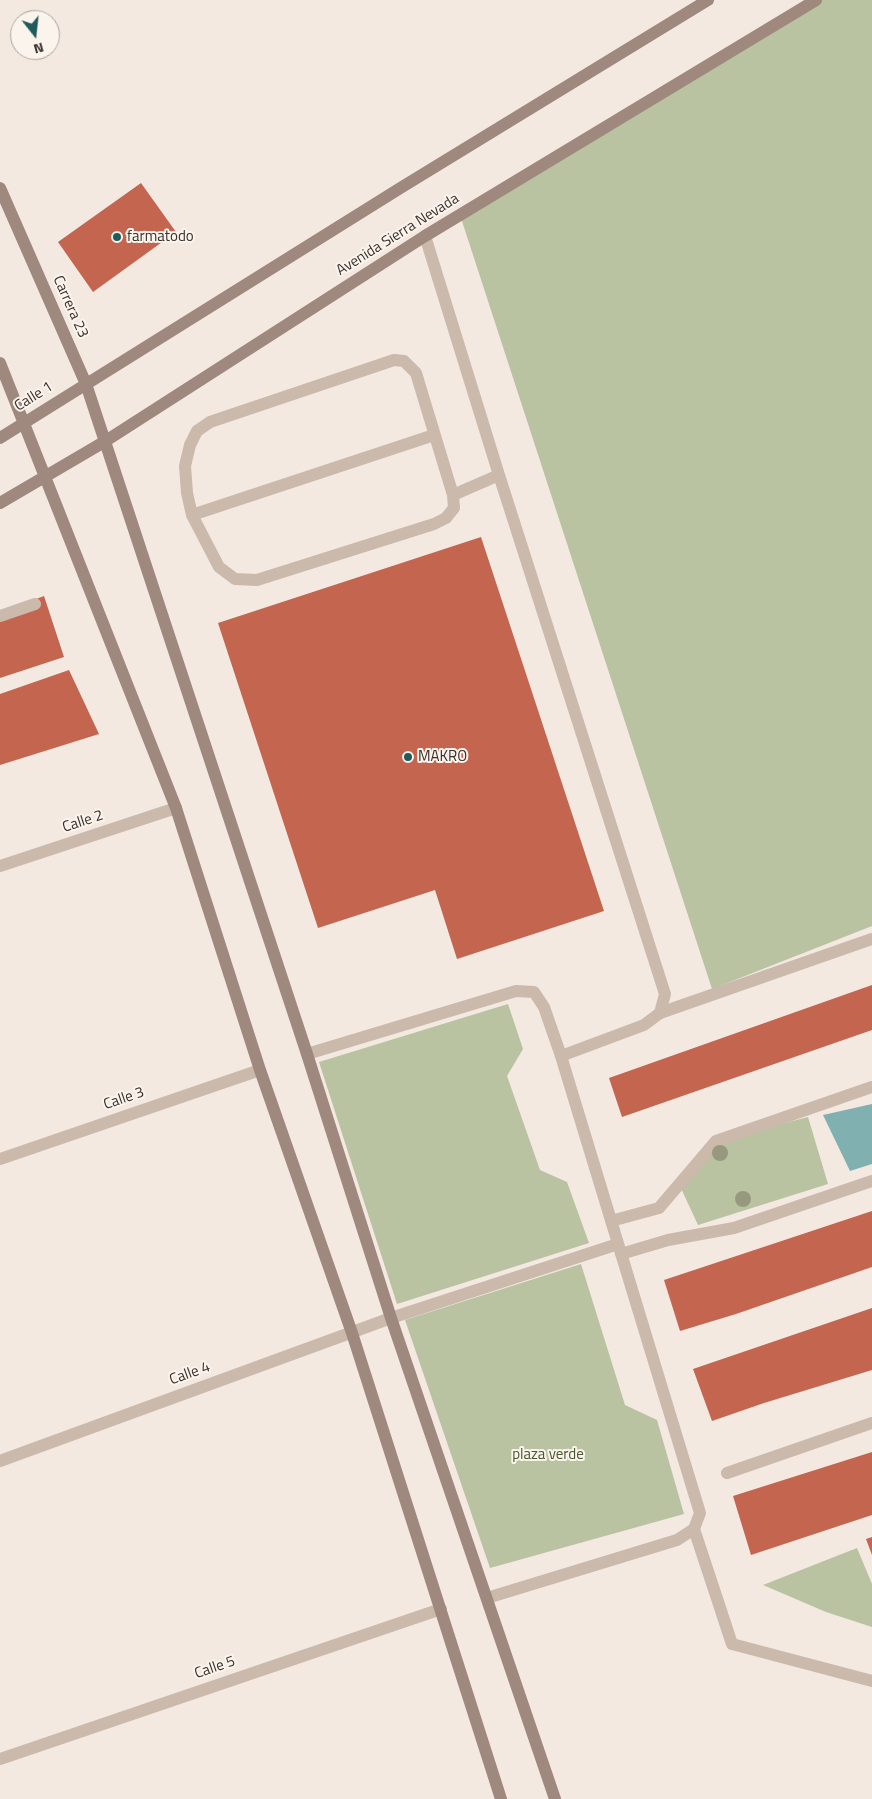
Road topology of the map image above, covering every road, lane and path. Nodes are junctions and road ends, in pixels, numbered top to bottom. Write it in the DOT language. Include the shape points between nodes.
graph roads {
  1 [pos="708,0"];
  2 [pos="816,0"];
  3 [pos="0,188"];
  4 [pos="425,236"];
  5 [pos="0,363"];
  6 [pos="86,384"];
  7 [pos="24,422"];
  8 [pos="434,435"];
  9 [pos="0,438"];
  10 [pos="104,442"];
  11 [pos="498,475"];
  12 [pos="46,476"];
  13 [pos="453,495"];
  14 [pos="0,503"];
  15 [pos="192,515"];
  16 [pos="35,604"];
  17 [pos="0,616"];
  18 [pos="176,808"];
  19 [pos="0,866"];
  20 [pos="872,939"];
  21 [pos="660,1013"];
  22 [pos="307,1054"];
  23 [pos="561,1056"];
  24 [pos="260,1070"];
  25 [pos="872,1087"];
  26 [pos="0,1159"];
  27 [pos="872,1181"];
  28 [pos="611,1222"];
  29 [pos="620,1249"];
  30 [pos="391,1318"];
  31 [pos="352,1332"];
  32 [pos="872,1423"];
  33 [pos="0,1460"];
  34 [pos="727,1473"];
  35 [pos="694,1529"];
  36 [pos="487,1598"];
  37 [pos="441,1609"];
  38 [pos="872,1681"];
  39 [pos="0,1759"];
  40 [pos="502,1799"];
  41 [pos="555,1799"];
  1 -- 6 [label="main road"];
  2 -- 4 [label="main road, Avenida Sierra Nevada"];
  3 -- 6 [label="main road, Carrera 23"];
  4 -- 10 [label="main road, Avenida Sierra Nevada"];
  4 -- 11 [label="street"];
  5 -- 7 [label="main road"];
  6 -- 7 [label="main road, Calle 1"];
  6 -- 10 [label="main road, Carrera 23"];
  7 -- 9 [label="main road, Calle 1"];
  7 -- 12 [label="main road"];
  8 -- 13 [label="street"];
  8 -- 15 [label="street"];
  8 -- 15 [label="street" via="416,373 411,367 404,361 394,360 374,366 210,422 197,430 185,466"];
  10 -- 12 [label="main road, Avenida Sierra Nevada"];
  10 -- 22 [label="main road, Carrera 23"];
  11 -- 13 [label="street"];
  11 -- 21 [label="street" via="665,994"];
  12 -- 14 [label="main road, Avenida Sierra Nevada"];
  12 -- 18 [label="main road"];
  13 -- 15 [label="street" via="454,508 446,518 434,524 257,580 235,579 219,567"];
  16 -- 17 [label="street"];
  18 -- 19 [label="street, Calle 2"];
  18 -- 24 [label="main road"];
  20 -- 21 [label="street"];
  21 -- 23 [label="street" via="644,1025"];
  22 -- 23 [label="street" via="516,991 534,992 544,1007"];
  22 -- 30 [label="main road, Carrera 23"];
  23 -- 28 [label="street"];
  24 -- 26 [label="street, Calle 3"];
  24 -- 31 [label="main road"];
  25 -- 28 [label="street" via="716,1141 659,1208"];
  27 -- 29 [label="street, Calle 4" via="734,1228"];
  28 -- 29 [label="street"];
  29 -- 30 [label="street, Calle 4"];
  29 -- 35 [label="street" via="700,1513"];
  30 -- 31 [label="street, Calle 4"];
  30 -- 36 [label="main road, Carrera 23"];
  31 -- 33 [label="street, Calle 4"];
  31 -- 37 [label="main road"];
  32 -- 34 [label="street"];
  35 -- 36 [label="street" via="677,1540"];
  35 -- 38 [label="street" via="732,1644"];
  36 -- 41 [label="main road, Carrera 23"];
  37 -- 39 [label="street, Calle 5"];
  37 -- 40 [label="main road"];
}
